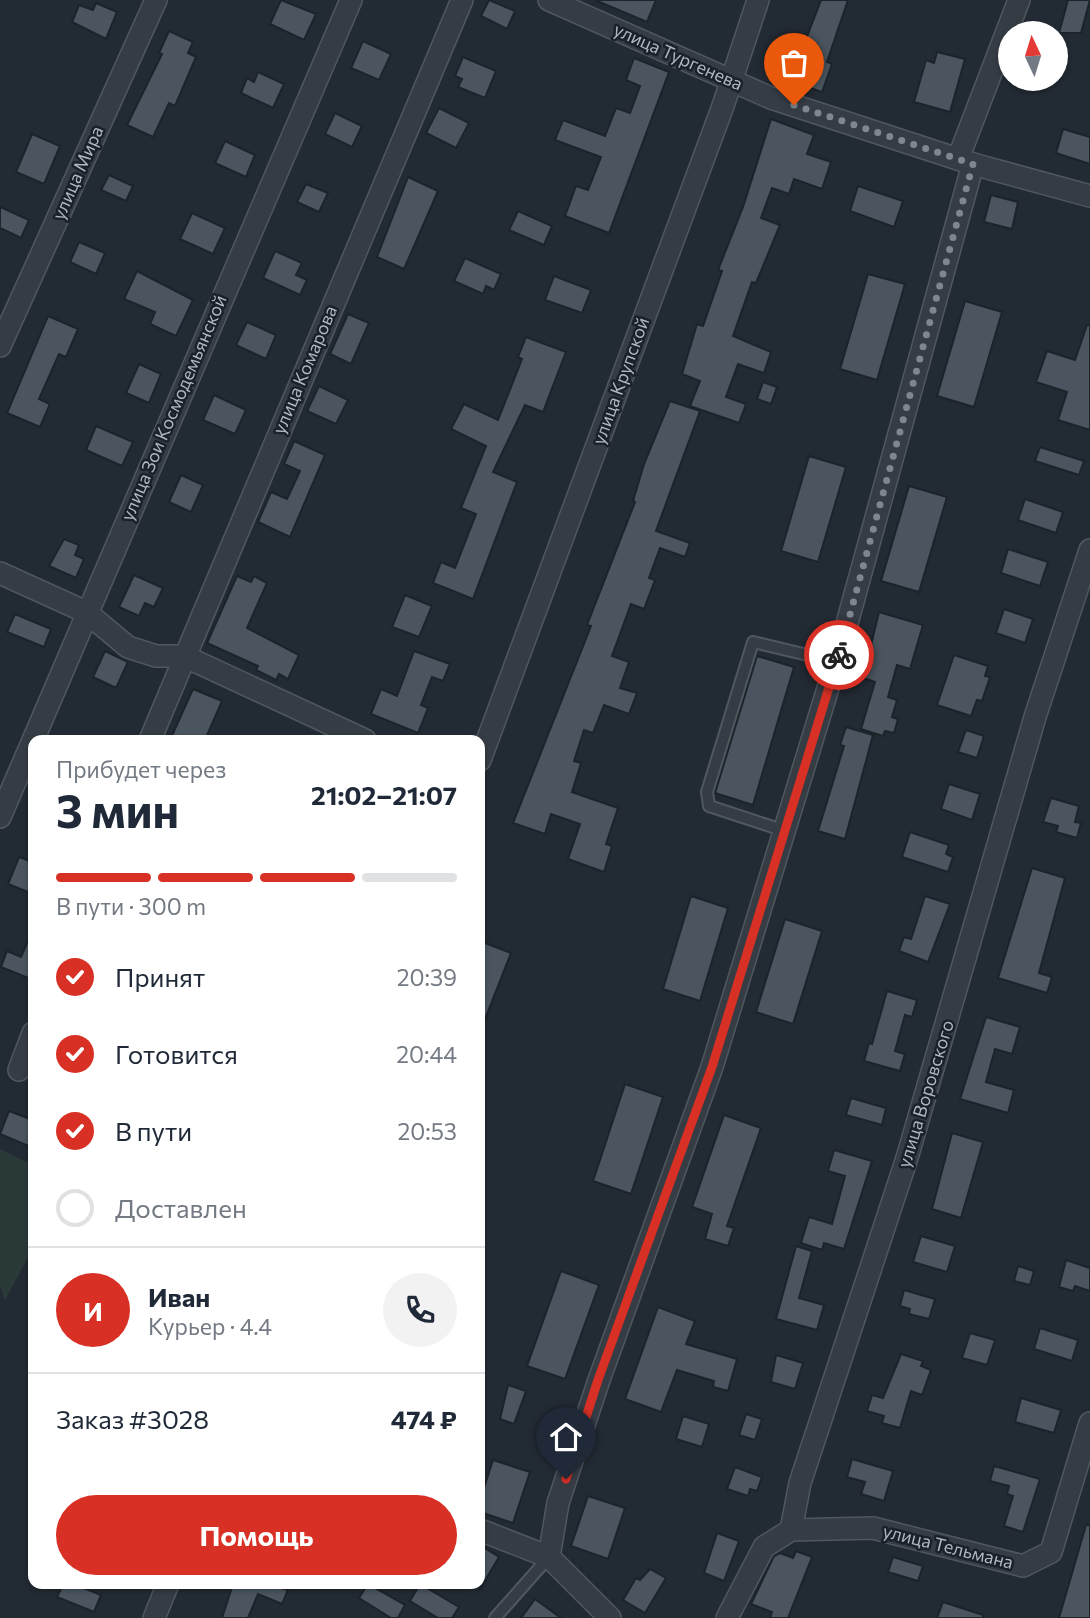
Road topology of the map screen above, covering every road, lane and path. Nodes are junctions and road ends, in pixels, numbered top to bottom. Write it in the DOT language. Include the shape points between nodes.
graph roads {
  1 [pos="156,0"];
  2 [pos="351,0"];
  3 [pos="461,0"];
  4 [pos="549,0"];
  5 [pos="758,0"];
  6 [pos="1018,0"];
  7 [pos="730,80"];
  8 [pos="966,161"];
  9 [pos="1090,196"];
  10 [pos="0,346"];
  11 [pos="1090,550"];
  12 [pos="0,573"];
  13 [pos="86,612"];
  14 [pos="184,656"];
  15 [pos="836,662"];
  16 [pos="34,735"];
  17 [pos="152,735"];
  18 [pos="354,735"];
  19 [pos="485,746"];
  20 [pos="28,750"];
  21 [pos="0,817"];
  22 [pos="785,831"];
  23 [pos="28,1046"];
  24 [pos="19,1070"];
  25 [pos="1090,1423"];
  26 [pos="791,1530"];
  27 [pos="485,1532"];
  28 [pos="549,1557"];
  29 [pos="165,1589"];
  30 [pos="154,1618"];
  31 [pos="495,1618"];
  32 [pos="610,1618"];
  33 [pos="727,1618"];
  1 -- 10 [label="street, улица Мира"];
  2 -- 13 [label="street, улица Зои Космодемьянской"];
  3 -- 14 [label="street, улица Комарова"];
  4 -- 7 [label="street, улица Тургенева"];
  5 -- 7 [label="street, улица Крупской"];
  6 -- 8 [label="street"];
  7 -- 8 [label="street, улица Тургенева" via="771,98"];
  7 -- 19 [label="street, улица Крупской"];
  8 -- 9 [label="street, улица Тургенева"];
  8 -- 15 [label="street"];
  11 -- 26 [label="street, улица Воровского" via="1035,717 907,1158 800,1483"];
  12 -- 13 [label="street"];
  13 -- 14 [label="street" via="128,647 156,656"];
  13 -- 16 [label="street, улица Зои Космодемьянской"];
  14 -- 17 [label="street, улица Комарова"];
  14 -- 18 [label="street"];
  15 -- 22 [label="street"];
  15 -- 22 [label="lane" via="753,642 707,792 709,806"];
  20 -- 21 [label="street, улица Зои Космодемьянской"];
  22 -- 28 [label="street" via="712,1067 558,1503"];
  23 -- 24 [label="street"];
  25 -- 26 [label="street, улица Тельмана" via="1051,1552 1023,1566 873,1528"];
  26 -- 33 [label="street" via="764,1547"];
  27 -- 28 [label="street"];
  28 -- 31 [label="lane"];
  28 -- 32 [label="street"];
  29 -- 30 [label="street"];
}
